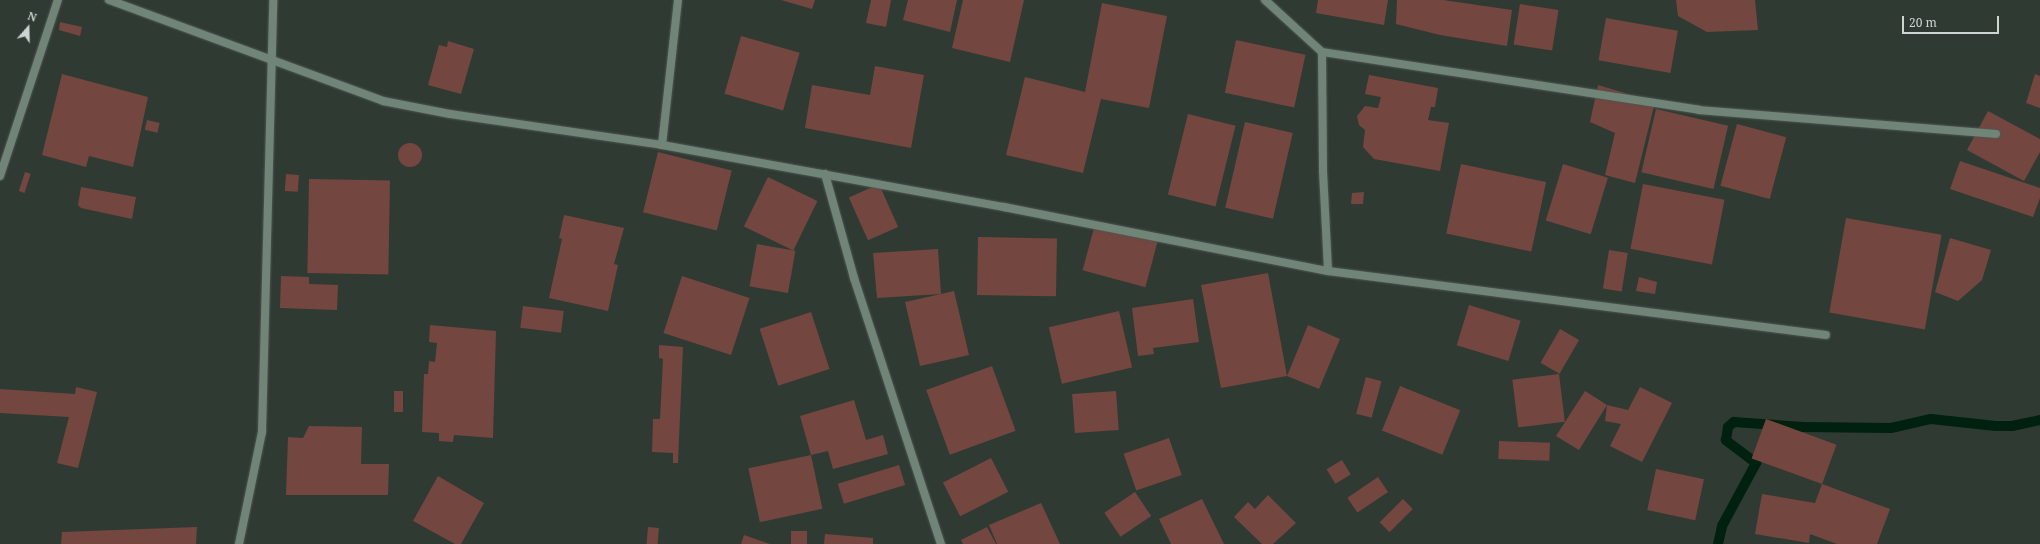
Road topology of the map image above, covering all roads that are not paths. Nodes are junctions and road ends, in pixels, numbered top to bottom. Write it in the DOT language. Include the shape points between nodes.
graph roads {
  1 [pos="58,0"];
  2 [pos="109,0"];
  3 [pos="273,0"];
  4 [pos="678,0"];
  5 [pos="1265,0"];
  6 [pos="1322,52"];
  7 [pos="271,59"];
  8 [pos="1996,134"];
  9 [pos="662,145"];
  10 [pos="825,174"];
  11 [pos="0,176"];
  12 [pos="1328,270"];
  13 [pos="1826,334"];
  14 [pos="239,544"];
  15 [pos="941,544"];
  1 -- 11 [label="street"];
  2 -- 7 [label="street"];
  3 -- 7 [label="street"];
  4 -- 9 [label="street"];
  5 -- 6 [label="street"];
  6 -- 8 [label="street" via="1699,110"];
  6 -- 12 [label="street" via="1323,171"];
  7 -- 9 [label="street" via="383,101 450,114"];
  7 -- 14 [label="street" via="262,432"];
  9 -- 10 [label="street"];
  10 -- 12 [label="street"];
  10 -- 15 [label="street" via="854,278"];
  12 -- 13 [label="street"];
}
